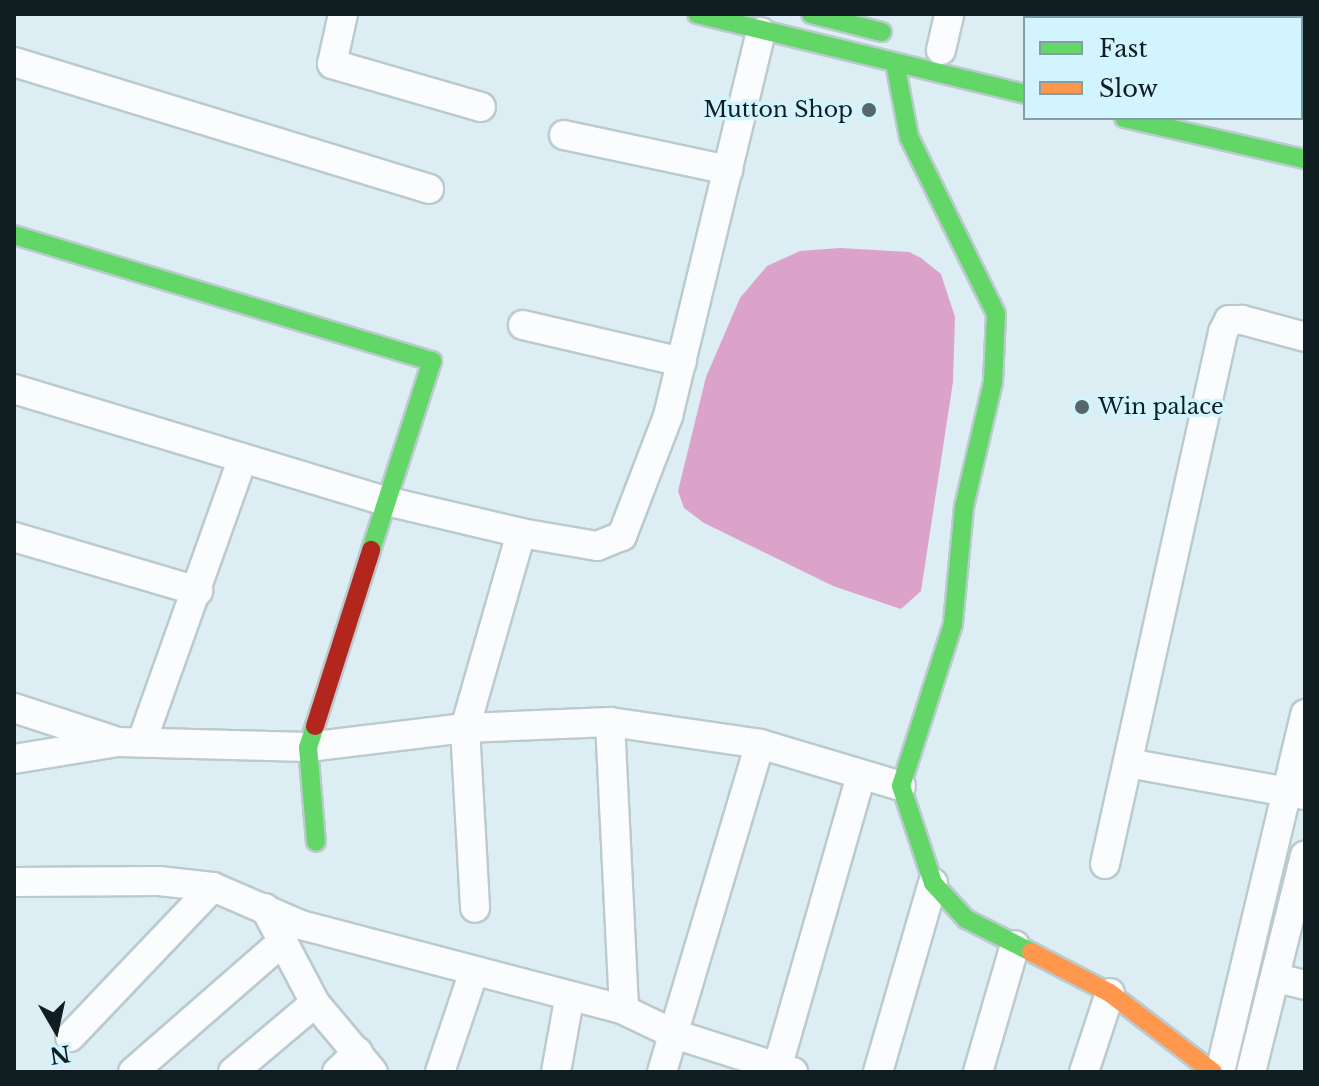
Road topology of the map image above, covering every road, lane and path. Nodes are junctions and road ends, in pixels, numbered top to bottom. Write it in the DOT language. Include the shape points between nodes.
graph roads {
  1 [pos="343,14"];
  2 [pos="697,14"];
  3 [pos="811,14"];
  4 [pos="949,14"];
  5 [pos="761,32"];
  6 [pos="929,47"];
  7 [pos="14,62"];
  8 [pos="895,63"];
  9 [pos="1023,94"];
  10 [pos="481,107"];
  11 [pos="1133,120"];
  12 [pos="564,135"];
  13 [pos="1305,159"];
  14 [pos="728,170"];
  15 [pos="429,189"];
  16 [pos="14,235"];
  17 [pos="523,325"];
  18 [pos="1305,337"];
  19 [pos="682,362"];
  20 [pos="14,389"];
  21 [pos="243,458"];
  22 [pos="386,501"];
  23 [pos="521,533"];
  24 [pos="14,537"];
  25 [pos="198,591"];
  26 [pos="14,708"];
  27 [pos="1305,714"];
  28 [pos="610,722"];
  29 [pos="465,728"];
  30 [pos="130,742"];
  31 [pos="760,744"];
  32 [pos="308,747"];
  33 [pos="14,759"];
  34 [pos="1128,763"];
  35 [pos="861,775"];
  36 [pos="901,786"];
  37 [pos="1296,793"];
  38 [pos="316,842"];
  39 [pos="1305,856"];
  40 [pos="1105,864"];
  41 [pos="14,882"];
  42 [pos="933,883"];
  43 [pos="213,887"];
  44 [pos="265,908"];
  45 [pos="475,908"];
  46 [pos="281,943"];
  47 [pos="1015,945"];
  48 [pos="473,974"];
  49 [pos="1277,978"];
  50 [pos="1305,985"];
  51 [pos="1110,993"];
  52 [pos="569,1000"];
  53 [pos="315,1003"];
  54 [pos="624,1010"];
  55 [pos="674,1034"];
  56 [pos="70,1037"];
  57 [pos="366,1062"];
  58 [pos="1198,1067"];
  59 [pos="782,1071"];
  60 [pos="133,1072"];
  61 [pos="233,1072"];
  62 [pos="337,1072"];
  63 [pos="440,1072"];
  64 [pos="556,1072"];
  65 [pos="662,1072"];
  66 [pos="878,1072"];
  67 [pos="978,1072"];
  68 [pos="1084,1072"];
  69 [pos="1220,1072"];
  70 [pos="1251,1072"];
  1 -- 10 [label="street" via="332,64"];
  2 -- 5 [label="street"];
  3 -- 6 [label="street"];
  4 -- 6 [label="street"];
  5 -- 8 [label="street"];
  5 -- 14 [label="street"];
  7 -- 15 [label="street"];
  8 -- 9 [label="street"];
  8 -- 36 [label="street" via="909,137 996,314 993,382 964,507 953,624"];
  11 -- 13 [label="street"];
  12 -- 14 [label="street"];
  14 -- 19 [label="street"];
  16 -- 22 [label="street" via="432,361"];
  17 -- 19 [label="street"];
  18 -- 34 [label="street" via="1242,320 1229,320 1223,332"];
  19 -- 23 [label="street" via="668,416 622,536 597,546"];
  20 -- 21 [label="street"];
  21 -- 22 [label="street"];
  21 -- 25 [label="street"];
  22 -- 23 [label="street"];
  22 -- 32 [label="street"];
  23 -- 29 [label="street"];
  24 -- 25 [label="street"];
  25 -- 30 [label="street"];
  26 -- 30 [label="street"];
  27 -- 37 [label="street"];
  28 -- 29 [label="street"];
  28 -- 31 [label="street"];
  28 -- 54 [label="street"];
  29 -- 32 [label="street"];
  29 -- 45 [label="street"];
  30 -- 32 [label="street"];
  30 -- 33 [label="street"];
  31 -- 35 [label="street"];
  31 -- 55 [label="street"];
  32 -- 38 [label="street"];
  34 -- 37 [label="street"];
  34 -- 40 [label="street"];
  35 -- 36 [label="street"];
  35 -- 59 [label="street"];
  36 -- 42 [label="street"];
  37 -- 69 [label="street"];
  39 -- 49 [label="street"];
  41 -- 43 [label="street" via="159,881"];
  42 -- 47 [label="street" via="966,919"];
  42 -- 66 [label="street"];
  43 -- 44 [label="street"];
  43 -- 56 [label="street"];
  44 -- 46 [label="street"];
  44 -- 48 [label="street" via="301,925"];
  46 -- 53 [label="street"];
  46 -- 60 [label="street"];
  47 -- 51 [label="street"];
  47 -- 67 [label="street"];
  48 -- 52 [label="street"];
  48 -- 63 [label="street"];
  49 -- 50 [label="street"];
  49 -- 70 [label="street"];
  51 -- 58 [label="street"];
  51 -- 68 [label="street"];
  52 -- 54 [label="street"];
  52 -- 64 [label="street"];
  53 -- 57 [label="street"];
  53 -- 61 [label="street"];
  54 -- 55 [label="street"];
  55 -- 59 [label="street"];
  55 -- 65 [label="street"];
  57 -- 62 [label="street"];
}
